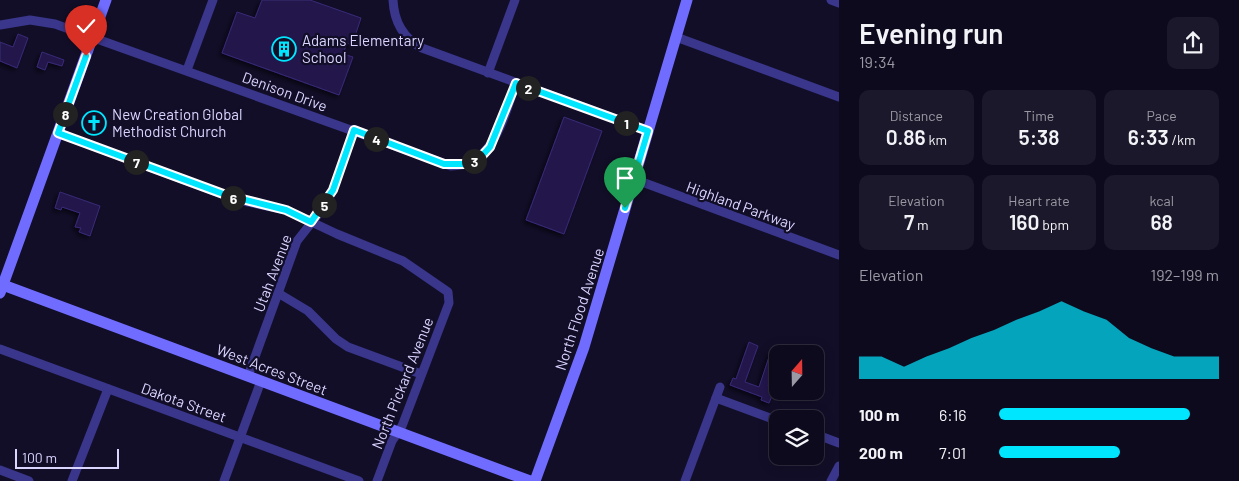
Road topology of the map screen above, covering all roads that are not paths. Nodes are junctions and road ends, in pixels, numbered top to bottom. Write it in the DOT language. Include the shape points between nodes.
graph roads {
  1 [pos="106,0"];
  2 [pos="213,0"];
  3 [pos="393,0"];
  4 [pos="515,0"];
  5 [pos="687,0"];
  6 [pos="831,0"];
  7 [pos="839,3"];
  8 [pos="0,25"];
  9 [pos="676,37"];
  10 [pos="92,38"];
  11 [pos="187,70"];
  12 [pos="488,73"];
  13 [pos="516,83"];
  14 [pos="839,97"];
  15 [pos="354,130"];
  16 [pos="648,131"];
  17 [pos="58,133"];
  18 [pos="634,179"];
  19 [pos="311,222"];
  20 [pos="839,255"];
  21 [pos="1,289"];
  22 [pos="278,292"];
  23 [pos="0,349"];
  24 [pos="421,374"];
  25 [pos="248,376"];
  26 [pos="261,381"];
  27 [pos="720,387"];
  28 [pos="108,389"];
  29 [pos="716,398"];
  30 [pos="769,417"];
  31 [pos="398,432"];
  32 [pos="824,437"];
  33 [pos="240,438"];
  34 [pos="839,443"];
  35 [pos="839,466"];
  36 [pos="0,470"];
  37 [pos="29,481"];
  38 [pos="72,481"];
  39 [pos="224,481"];
  40 [pos="359,481"];
  41 [pos="377,481"];
  42 [pos="530,481"];
  43 [pos="535,481"];
  44 [pos="685,481"];
  45 [pos="831,481"];
  1 -- 10 [label="street"];
  2 -- 11 [label="street"];
  3 -- 12 [label="street" via="398,25 413,42"];
  4 -- 12 [label="street"];
  5 -- 9 [label="street, North Flood Avenue"];
  6 -- 7 [label="street"];
  8 -- 10 [label="street, Denison Drive" via="38,20"];
  9 -- 14 [label="street"];
  9 -- 16 [label="street, North Flood Avenue"];
  10 -- 11 [label="street, Denison Drive"];
  10 -- 17 [label="street"];
  11 -- 15 [label="street, Denison Drive"];
  12 -- 13 [label="street"];
  13 -- 15 [label="street, Denison Drive" via="490,147 479,159 465,164 444,164"];
  13 -- 16 [label="street"];
  15 -- 19 [label="street, Utah Avenue" via="333,190"];
  16 -- 18 [label="street, North Flood Avenue"];
  17 -- 19 [label="street" via="232,197 286,210"];
  17 -- 21 [label="street"];
  18 -- 20 [label="street, Highland Parkway"];
  18 -- 43 [label="street, North Flood Avenue" via="584,347"];
  19 -- 22 [label="street, Utah Avenue" via="297,241"];
  19 -- 24 [label="street, North Pickard Avenue" via="403,261 449,295"];
  21 -- 25 [label="street, West Acres Street"];
  22 -- 24 [label="street" via="308,311 348,347"];
  22 -- 25 [label="street, Utah Avenue"];
  23 -- 28 [label="street, Dakota Street"];
  24 -- 31 [label="street, North Pickard Avenue"];
  25 -- 26 [label="street, West Acres Street"];
  26 -- 31 [label="street, West Acres Street"];
  26 -- 33 [label="street"];
  27 -- 29 [label="street"];
  28 -- 33 [label="street, Dakota Street"];
  28 -- 38 [label="street"];
  29 -- 30 [label="street"];
  29 -- 44 [label="street"];
  31 -- 41 [label="street, North Pickard Avenue"];
  31 -- 42 [label="street, West Acres Street"];
  32 -- 34 [label="street"];
  33 -- 39 [label="street"];
  33 -- 40 [label="street, Dakota Street"];
  35 -- 45 [label="street"];
  36 -- 37 [label="street"];
}
